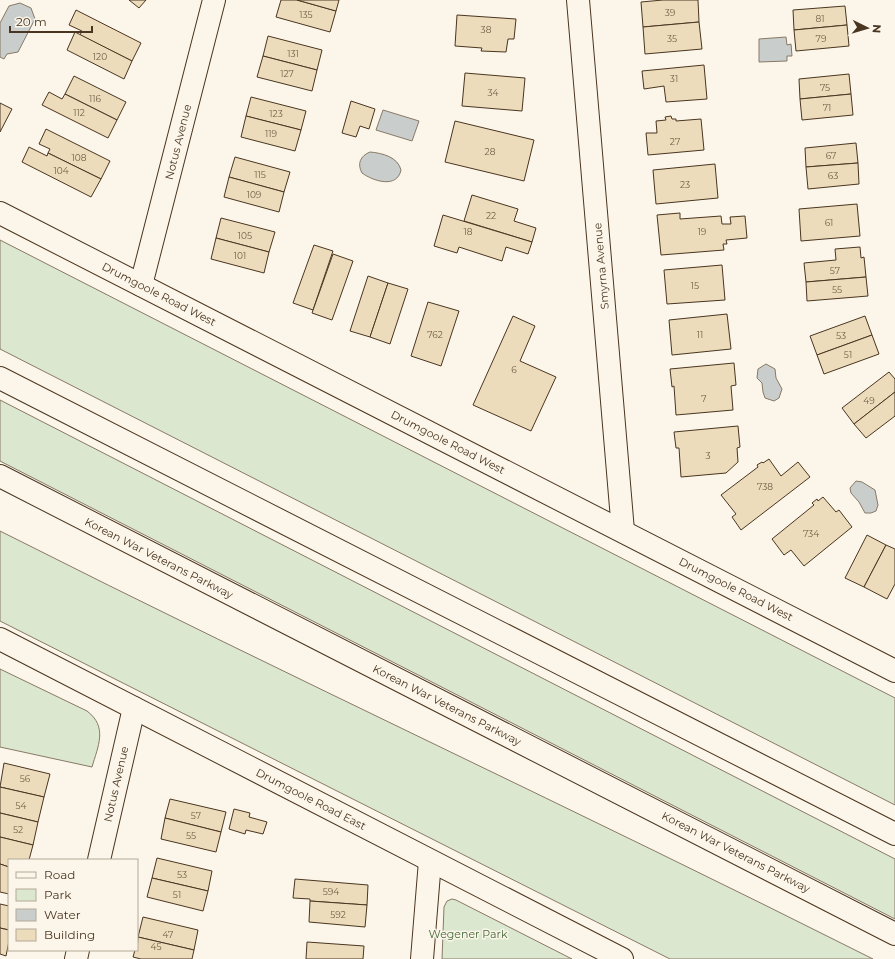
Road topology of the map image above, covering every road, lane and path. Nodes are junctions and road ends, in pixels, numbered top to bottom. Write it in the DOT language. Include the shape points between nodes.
graph roads {
  1 [pos="214,0"];
  2 [pos="578,0"];
  3 [pos="0,213"];
  4 [pos="141,285"];
  5 [pos="0,378"];
  6 [pos="0,476"];
  7 [pos="623,531"];
  8 [pos="0,639"];
  9 [pos="895,671"];
  10 [pos="134,708"];
  11 [pos="895,834"];
  12 [pos="99,859"];
  13 [pos="430,861"];
  14 [pos="895,934"];
  15 [pos="422,959"];
  16 [pos="622,959"];
  1 -- 4 [label="main road, Notus Avenue"];
  2 -- 7 [label="main road, Smyrna Avenue"];
  3 -- 4 [label="main road, Drumgoole Road West"];
  4 -- 7 [label="main road, Drumgoole Road West"];
  5 -- 11 [label="main road"];
  6 -- 14 [label="main road, Korean War Veterans Parkway"];
  7 -- 9 [label="main road, Drumgoole Road West"];
  8 -- 10 [label="main road, Drumgoole Road East"];
  10 -- 12 [label="main road, Notus Avenue"];
  10 -- 13 [label="main road, Drumgoole Road East"];
  13 -- 15 [label="main road"];
  13 -- 16 [label="main road, Drumgoole Road East"];
}
